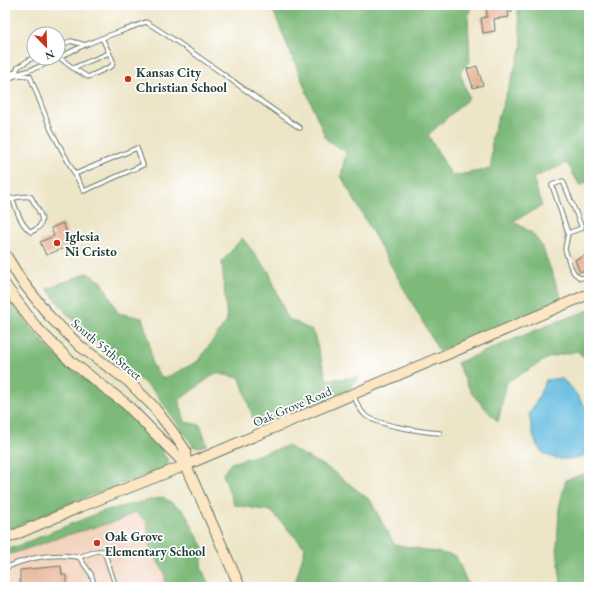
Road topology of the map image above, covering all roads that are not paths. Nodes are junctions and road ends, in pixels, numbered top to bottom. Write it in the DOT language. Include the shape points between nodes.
graph roads {
  1 [pos="102,38"];
  2 [pos="66,43"];
  3 [pos="85,45"];
  4 [pos="109,53"];
  5 [pos="66,55"];
  6 [pos="26,62"];
  7 [pos="66,63"];
  8 [pos="41,66"];
  9 [pos="73,68"];
  10 [pos="15,74"];
  11 [pos="5,78"];
  12 [pos="300,128"];
  13 [pos="75,174"];
  14 [pos="12,198"];
  15 [pos="5,201"];
  16 [pos="568,233"];
  17 [pos="5,254"];
  18 [pos="589,277"];
  19 [pos="5,285"];
  20 [pos="589,294"];
  21 [pos="353,394"];
  22 [pos="440,432"];
  23 [pos="186,465"];
  24 [pos="5,539"];
  25 [pos="79,557"];
  26 [pos="5,568"];
  27 [pos="95,587"];
  28 [pos="116,587"];
  29 [pos="240,587"];
  1 -- 3 [label="lane"];
  1 -- 4 [label="lane"];
  1 -- 12 [label="lane" via="146,22"];
  2 -- 3 [label="lane" via="71,41"];
  3 -- 5 [label="lane"];
  4 -- 9 [label="lane"];
  4 -- 9 [label="lane" via="113,61 112,66 88,77"];
  6 -- 10 [label="lane"];
  7 -- 9 [label="lane"];
  8 -- 10 [label="lane"];
  10 -- 11 [label="street"];
  10 -- 13 [label="lane" via="30,76 51,130"];
  13 -- 13 [label="lane" via="137,148 143,165 84,190"];
  14 -- 14 [label="lane" via="31,197 42,218 39,228 31,232 26,228"];
  14 -- 15 [label="lane"];
  16 -- 16 [label="lane" via="552,185 563,181 582,228"];
  16 -- 18 [label="lane" via="565,249 570,266 580,278"];
  17 -- 23 [label="street, South 55th Street" via="21,280 50,317 81,346 128,381 152,405 185,450"];
  19 -- 23 [label="street, South 55th Street" via="36,327 69,360 126,404"];
  20 -- 21 [label="street, Oak Grove Road"];
  21 -- 22 [label="lane" via="361,411 372,420 428,432"];
  21 -- 23 [label="street, Oak Grove Road"];
  23 -- 24 [label="street, Oak Grove Road"];
  23 -- 29 [label="street, South 55th Street"];
  25 -- 26 [label="lane" via="53,556 20,561"];
  25 -- 27 [label="lane" via="92,574"];
  25 -- 28 [label="lane" via="104,551"];
}
